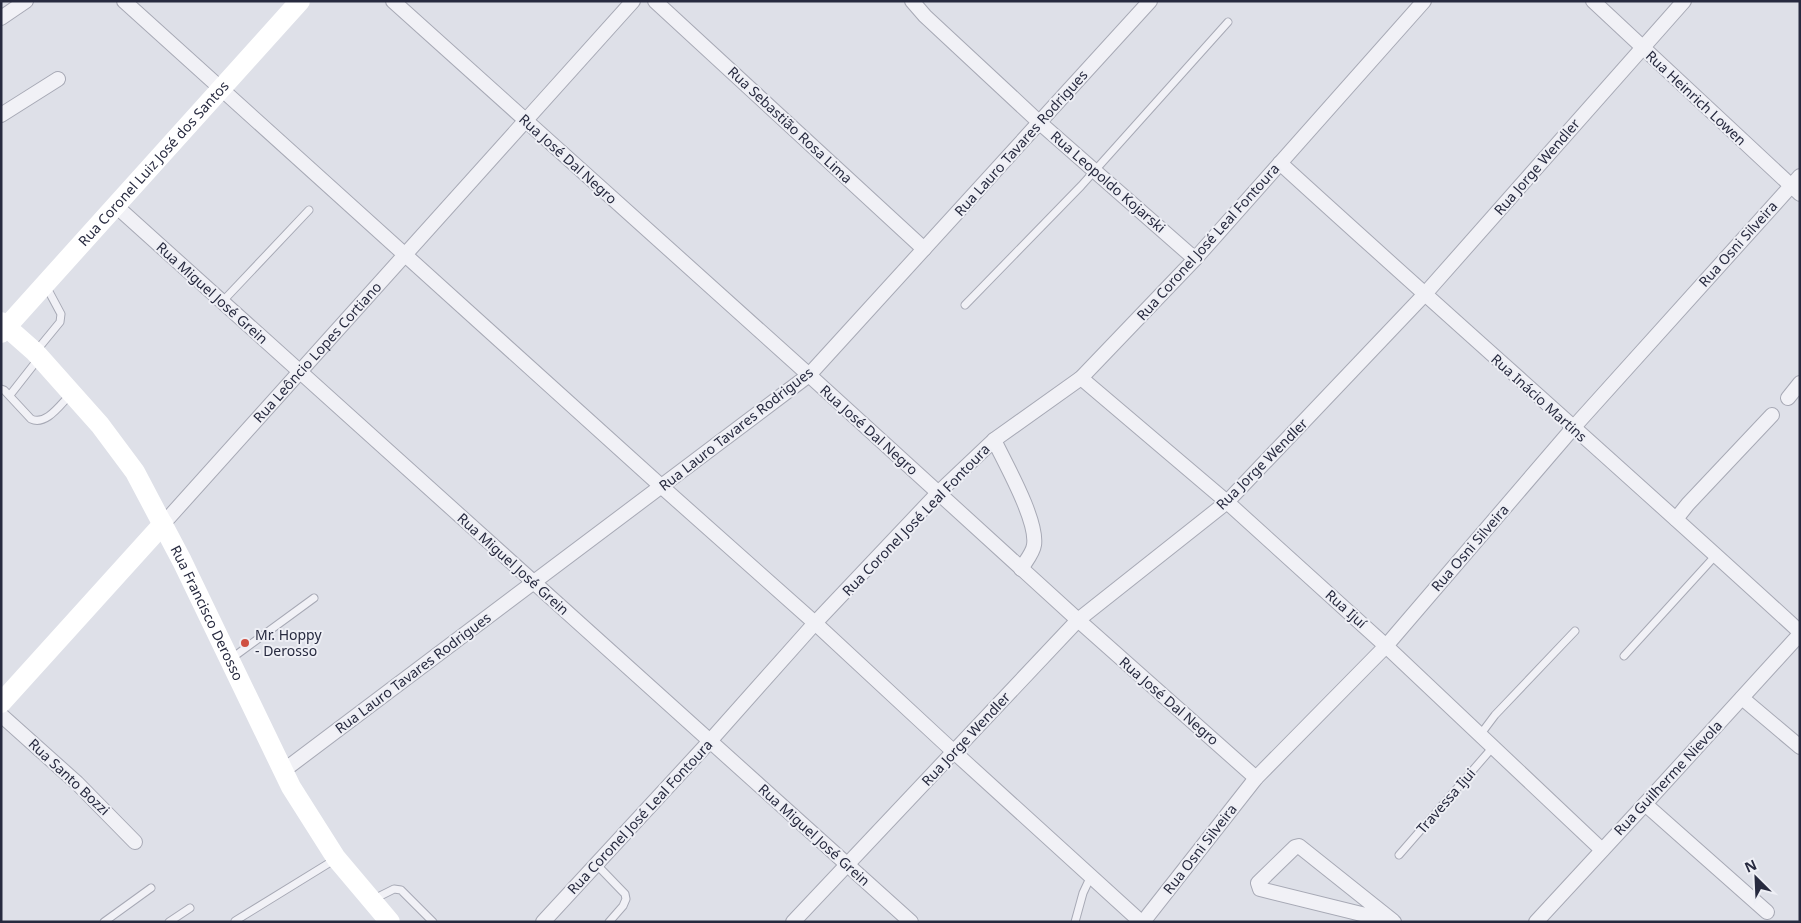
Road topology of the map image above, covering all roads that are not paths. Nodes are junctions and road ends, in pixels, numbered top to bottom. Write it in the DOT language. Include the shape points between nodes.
graph roads {
  1 [pos="26,1"];
  2 [pos="124,1"];
  3 [pos="300,1"];
  4 [pos="393,1"];
  5 [pos="633,1"];
  6 [pos="655,1"];
  7 [pos="1150,1"];
  8 [pos="1424,1"];
  9 [pos="1593,1"];
  10 [pos="1684,1"];
  11 [pos="915,2"];
  12 [pos="1,18"];
  13 [pos="1228,22"];
  14 [pos="1642,48"];
  15 [pos="58,79"];
  16 [pos="222,88"];
  17 [pos="1,115"];
  18 [pos="526,120"];
  19 [pos="1040,123"];
  20 [pos="1280,163"];
  21 [pos="1094,170"];
  22 [pos="1797,185"];
  23 [pos="116,206"];
  24 [pos="308,210"];
  25 [pos="924,249"];
  26 [pos="405,255"];
  27 [pos="1195,259"];
  28 [pos="45,284"];
  29 [pos="1424,295"];
  30 [pos="222,302"];
  31 [pos="965,305"];
  32 [pos="3,327"];
  33 [pos="37,355"];
  34 [pos="300,372"];
  35 [pos="809,375"];
  36 [pos="1081,378"];
  37 [pos="1800,383"];
  38 [pos="1,389"];
  39 [pos="72,393"];
  40 [pos="10,395"];
  41 [pos="1788,398"];
  42 [pos="1772,415"];
  43 [pos="1573,428"];
  44 [pos="994,440"];
  45 [pos="661,486"];
  46 [pos="938,493"];
  47 [pos="1227,502"];
  48 [pos="1676,519"];
  49 [pos="163,524"];
  50 [pos="1716,555"];
  51 [pos="1021,569"];
  52 [pos="534,582"];
  53 [pos="314,598"];
  54 [pos="1078,620"];
  55 [pos="815,623"];
  56 [pos="1575,631"];
  57 [pos="1800,633"];
  58 [pos="1386,646"];
  59 [pos="1624,656"];
  60 [pos="230,660"];
  61 [pos="1742,698"];
  62 [pos="1,703"];
  63 [pos="1,715"];
  64 [pos="1480,735"];
  65 [pos="710,741"];
  66 [pos="1493,747"];
  67 [pos="1800,747"];
  68 [pos="954,752"];
  69 [pos="283,771"];
  70 [pos="1256,778"];
  71 [pos="1645,804"];
  72 [pos="135,842"];
  73 [pos="1602,850"];
  74 [pos="1399,855"];
  75 [pos="336,858"];
  76 [pos="596,864"];
  77 [pos="847,864"];
  78 [pos="1091,876"];
  79 [pos="151,888"];
  80 [pos="372,900"];
  81 [pos="190,908"];
  82 [pos="1767,912"];
  83 [pos="235,921"];
  84 [pos="1394,921"];
  85 [pos="104,922"];
  86 [pos="170,922"];
  87 [pos="390,922"];
  88 [pos="432,922"];
  89 [pos="543,922"];
  90 [pos="609,922"];
  91 [pos="793,922"];
  92 [pos="911,922"];
  93 [pos="1075,922"];
  94 [pos="1142,922"];
  95 [pos="1536,922"];
  1 -- 12 [label="street"];
  2 -- 16 [label="street"];
  3 -- 16 [label="main road, Rua Coronel Luiz José dos Santos"];
  4 -- 18 [label="street, Rua José Dal Negro"];
  5 -- 18 [label="street, Rua Leôncio Lopes Cortiano"];
  6 -- 25 [label="street, Rua Sebastião Rosa Lima"];
  7 -- 19 [label="street, Rua Lauro Tavares Rodrigues"];
  8 -- 20 [label="street, Rua Coronel José Leal Fontoura"];
  9 -- 14 [label="street, Rua Heinrich Lowen"];
  10 -- 14 [label="street, Rua Jorge Wendler"];
  11 -- 19 [label="street, Rua Leopoldo Kojarski" via="925,16"];
  13 -- 21 [label="lane"];
  14 -- 22 [label="street, Rua Heinrich Lowen"];
  14 -- 29 [label="street, Rua Jorge Wendler"];
  15 -- 17 [label="street"];
  16 -- 23 [label="main road, Rua Coronel Luiz José dos Santos"];
  16 -- 26 [label="street"];
  18 -- 26 [label="street, Rua Leôncio Lopes Cortiano"];
  18 -- 35 [label="street, Rua José Dal Negro"];
  19 -- 21 [label="street, Rua Leopoldo Kojarski"];
  19 -- 25 [label="street, Rua Lauro Tavares Rodrigues"];
  20 -- 27 [label="street, Rua Coronel José Leal Fontoura"];
  20 -- 29 [label="street, Rua Inácio Martins"];
  21 -- 27 [label="street, Rua Leopoldo Kojarski"];
  21 -- 31 [label="lane"];
  22 -- 43 [label="street, Rua Osni Silveira"];
  23 -- 28 [label="main road, Rua Coronel Luiz José dos Santos"];
  23 -- 30 [label="street, Rua Miguel José Grein"];
  24 -- 30 [label="lane"];
  25 -- 35 [label="street, Rua Lauro Tavares Rodrigues"];
  26 -- 34 [label="street, Rua Leôncio Lopes Cortiano"];
  26 -- 45 [label="street"];
  27 -- 36 [label="street, Rua Coronel José Leal Fontoura"];
  28 -- 32 [label="main road, Rua Coronel Luiz José dos Santos"];
  28 -- 33 [label="lane" via="61,314 60,322"];
  29 -- 43 [label="street, Rua Inácio Martins"];
  29 -- 47 [label="street, Rua Jorge Wendler"];
  30 -- 34 [label="street, Rua Miguel José Grein"];
  32 -- 33 [label="main road, Rua Francisco Derosso"];
  33 -- 39 [label="main road, Rua Francisco Derosso"];
  33 -- 40 [label="lane"];
  34 -- 49 [label="street, Rua Leôncio Lopes Cortiano"];
  34 -- 52 [label="street, Rua Miguel José Grein"];
  35 -- 45 [label="street, Rua Lauro Tavares Rodrigues"];
  35 -- 46 [label="street, Rua José Dal Negro"];
  36 -- 44 [label="street, Rua Coronel José Leal Fontoura"];
  36 -- 47 [label="street, Rua Ijuí"];
  37 -- 41 [label="street"];
  38 -- 40 [label="lane"];
  39 -- 40 [label="lane" via="44,420 37,422"];
  39 -- 49 [label="main road, Rua Francisco Derosso" via="135,472"];
  42 -- 48 [label="street"];
  43 -- 48 [label="street, Rua Inácio Martins"];
  43 -- 58 [label="street, Rua Osni Silveira"];
  44 -- 46 [label="street, Rua Coronel José Leal Fontoura"];
  44 -- 51 [label="street" via="1034,533 1034,546"];
  45 -- 52 [label="street, Rua Lauro Tavares Rodrigues"];
  45 -- 55 [label="street"];
  46 -- 51 [label="street, Rua José Dal Negro"];
  46 -- 55 [label="street, Rua Coronel José Leal Fontoura"];
  47 -- 54 [label="street, Rua Jorge Wendler"];
  47 -- 58 [label="street, Rua Ijuí"];
  48 -- 50 [label="street, Rua Inácio Martins"];
  49 -- 60 [label="main road, Rua Francisco Derosso"];
  49 -- 62 [label="main road, Rua Leôncio Lopes Cortiano"];
  50 -- 57 [label="street, Rua Inácio Martins"];
  50 -- 59 [label="lane"];
  51 -- 54 [label="street, Rua José Dal Negro"];
  52 -- 65 [label="street, Rua Miguel José Grein"];
  52 -- 69 [label="street, Rua Lauro Tavares Rodrigues"];
  53 -- 60 [label="lane"];
  54 -- 68 [label="street, Rua Jorge Wendler"];
  54 -- 70 [label="street, Rua José Dal Negro"];
  55 -- 65 [label="street, Rua Coronel José Leal Fontoura"];
  55 -- 68 [label="street"];
  56 -- 64 [label="lane"];
  57 -- 61 [label="street, Rua Guilherme Nievola"];
  58 -- 64 [label="street, Rua Ijuí"];
  58 -- 70 [label="street, Rua Osni Silveira"];
  60 -- 69 [label="main road, Rua Francisco Derosso"];
  61 -- 67 [label="street"];
  61 -- 71 [label="street, Rua Guilherme Nievola"];
  63 -- 72 [label="street, Rua Santo Bozzi" via="77,783"];
  64 -- 66 [label="street, Rua Ijuí"];
  65 -- 76 [label="street, Rua Coronel José Leal Fontoura"];
  65 -- 77 [label="street, Rua Miguel José Grein"];
  66 -- 73 [label="street, Rua Ijuí"];
  66 -- 74 [label="lane, Travessa Ijui"];
  68 -- 77 [label="street, Rua Jorge Wendler"];
  68 -- 78 [label="street"];
  69 -- 75 [label="main road, Rua Francisco Derosso"];
  70 -- 94 [label="street, Rua Osni Silveira"];
  71 -- 73 [label="street, Rua Guilherme Nievola"];
  71 -- 82 [label="street"];
  73 -- 95 [label="street, Rua Guilherme Nievola"];
  75 -- 80 [label="main road, Rua Francisco Derosso"];
  75 -- 83 [label="lane"];
  76 -- 89 [label="street, Rua Coronel José Leal Fontoura"];
  76 -- 90 [label="lane" via="625,894 623,906"];
  77 -- 91 [label="street, Rua Jorge Wendler"];
  77 -- 92 [label="street, Rua Miguel José Grein"];
  78 -- 93 [label="lane"];
  78 -- 94 [label="street"];
  79 -- 85 [label="lane"];
  80 -- 87 [label="main road, Rua Francisco Derosso"];
  80 -- 88 [label="lane" via="394,888 401,890"];
  81 -- 86 [label="lane"];
  84 -- 84 [label="street" via="1299,846 1258,883 1260,889"];
}
